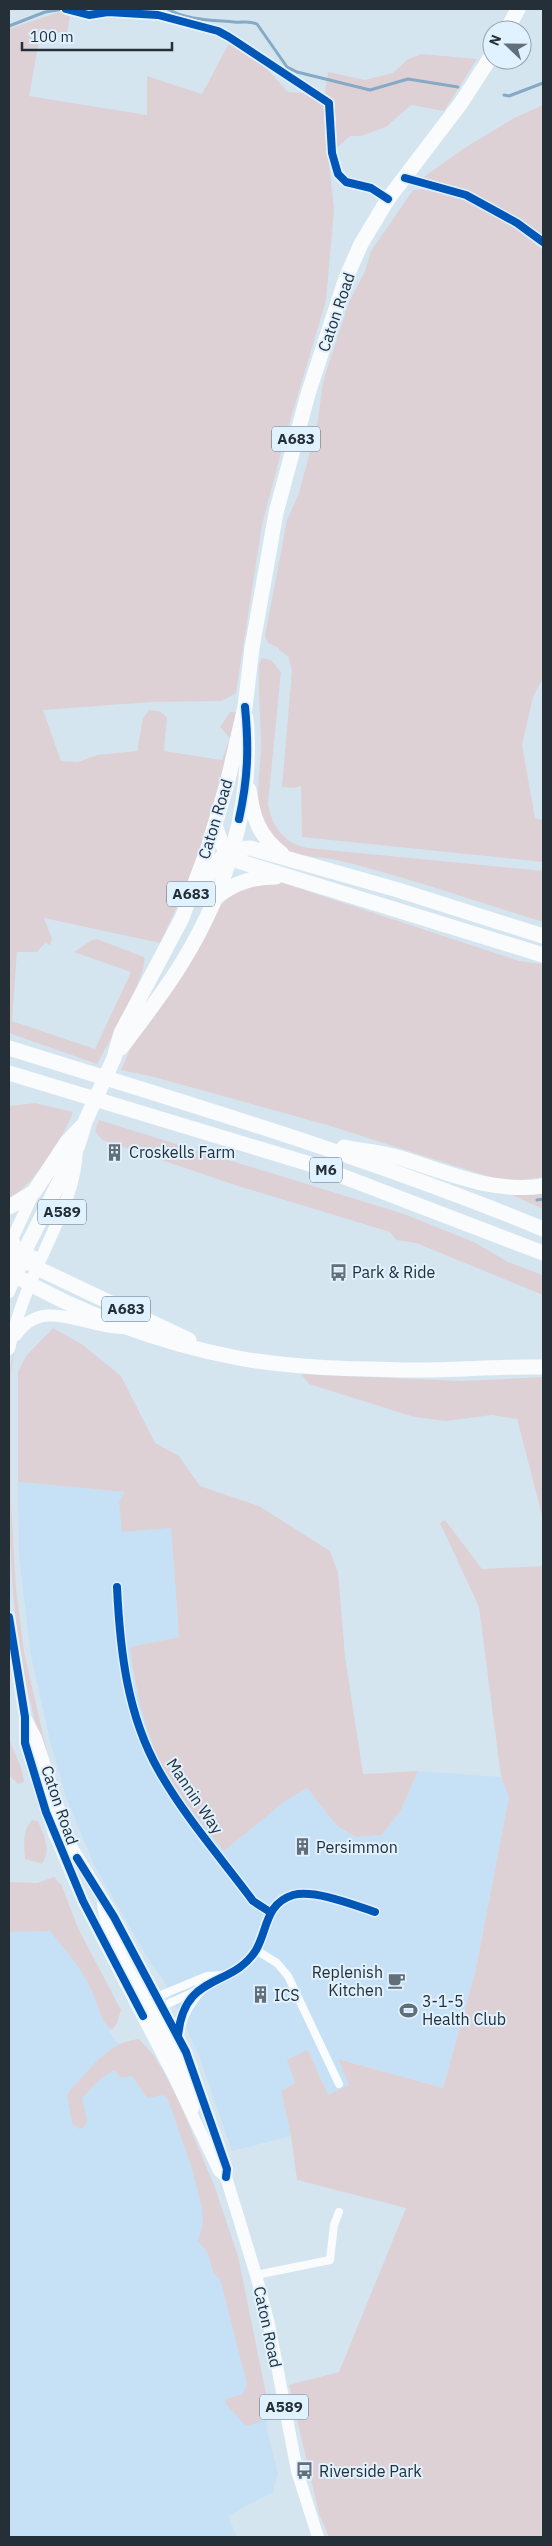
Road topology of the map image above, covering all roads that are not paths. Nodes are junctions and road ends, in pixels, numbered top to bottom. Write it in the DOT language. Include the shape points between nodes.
graph roads {
  1 [pos="68,10"];
  2 [pos="483,70"];
  3 [pos="388,199"];
  4 [pos="245,707"];
  5 [pos="247,779"];
  6 [pos="215,825"];
  7 [pos="230,853"];
  8 [pos="286,857"];
  9 [pos="288,878"];
  10 [pos="215,898"];
  11 [pos="182,918"];
  12 [pos="543,936"];
  13 [pos="543,955"];
  14 [pos="9,1048"];
  15 [pos="114,1058"];
  16 [pos="9,1073"];
  17 [pos="85,1122"];
  18 [pos="298,1139"];
  19 [pos="543,1186"];
  20 [pos="34,1192"];
  21 [pos="9,1207"];
  22 [pos="543,1229"];
  23 [pos="10,1241"];
  24 [pos="543,1253"];
  25 [pos="23,1262"];
  26 [pos="30,1285"];
  27 [pos="9,1292"];
  28 [pos="128,1328"];
  29 [pos="9,1347"];
  30 [pos="215,1353"];
  31 [pos="543,1367"];
  32 [pos="117,1587"];
  33 [pos="9,1617"];
  34 [pos="72,1861"];
  35 [pos="270,1912"];
  36 [pos="375,1912"];
  37 [pos="256,1950"];
  38 [pos="225,1974"];
  39 [pos="203,1986"];
  40 [pos="150,2006"];
  41 [pos="178,2036"];
  42 [pos="339,2084"];
  43 [pos="226,2177"];
  44 [pos="339,2212"];
  45 [pos="256,2275"];
  46 [pos="318,2537"];
  1 -- 3 [label="street" via="89,15 108,12 158,15 229,37 329,103 332,152 338,174 346,182 371,188"];
  2 -- 3 [label="highway, Caton Road / A683" via="462,103"];
  3 -- 4 [label="highway, Caton Road / A683" via="353,261 286,471 259,604"];
  4 -- 5 [label="highway, Caton Road / A683" via="249,749"];
  4 -- 6 [label="highway, Caton Road / A683"];
  5 -- 7 [label="highway, Caton Road / A683"];
  5 -- 8 [label="highway" via="255,823 270,844"];
  6 -- 7 [label="highway"];
  6 -- 11 [label="highway, Caton Road / A683"];
  7 -- 8 [label="highway" via="250,848"];
  7 -- 9 [label="highway"];
  7 -- 10 [label="highway, Caton Road / A683"];
  7 -- 11 [label="highway" via="218,860"];
  8 -- 12 [label="highway"];
  9 -- 10 [label="highway" via="248,879 229,887"];
  9 -- 13 [label="highway"];
  10 -- 15 [label="highway, Caton Road / A683" via="183,961"];
  11 -- 15 [label="highway, Caton Road / A683" via="121,1033"];
  14 -- 18 [label="highway, M6"];
  15 -- 17 [label="highway, Caton Road / A683"];
  16 -- 24 [label="highway, M6" via="313,1165"];
  17 -- 20 [label="highway, Caton Road / A683" via="67,1142"];
  17 -- 25 [label="highway, Caton Road / A683" via="78,1145"];
  18 -- 19 [label="highway" via="395,1156 506,1188"];
  18 -- 22 [label="highway, M6"];
  20 -- 21 [label="highway, Caton Road / A683"];
  20 -- 23 [label="main road, Caton Road / A589"];
  23 -- 25 [label="highway"];
  25 -- 26 [label="highway, A683"];
  25 -- 27 [label="main road"];
  25 -- 30 [label="highway, A683"];
  26 -- 28 [label="highway, A683"];
  26 -- 29 [label="main road"];
  28 -- 29 [label="main road" via="92,1324 51,1314 40,1315 21,1327"];
  28 -- 30 [label="highway, A683"];
  30 -- 31 [label="highway, A683" via="277,1363 355,1368"];
  32 -- 35 [label="street, Mannin Way" via="127,1686 158,1769 175,1797 253,1901"];
  33 -- 34 [label="main road, Caton Road / A589" via="25,1717 36,1738"];
  34 -- 40 [label="main road, Caton Road / A589"];
  34 -- 40 [label="main road, Caton Road / A589" via="103,1901 105,1921"];
  35 -- 36 [label="street" via="282,1900 295,1894 330,1898"];
  35 -- 37 [label="street"];
  37 -- 38 [label="street" via="244,1964"];
  37 -- 42 [label="street" via="277,1963 288,1976"];
  38 -- 39 [label="street"];
  38 -- 40 [label="street" via="206,1976"];
  39 -- 40 [label="street"];
  39 -- 41 [label="main road" via="185,2007"];
  40 -- 41 [label="main road, Caton Road / A589"];
  40 -- 43 [label="main road, Caton Road / A589" via="182,2066 193,2094 194,2115 219,2171"];
  41 -- 43 [label="main road, Caton Road / A589" via="199,2084 227,2169"];
  43 -- 45 [label="main road, Caton Road / A589"];
  44 -- 45 [label="street" via="334,2225 330,2260"];
  45 -- 46 [label="main road, Caton Road / A589" via="269,2324 297,2471"];
}
